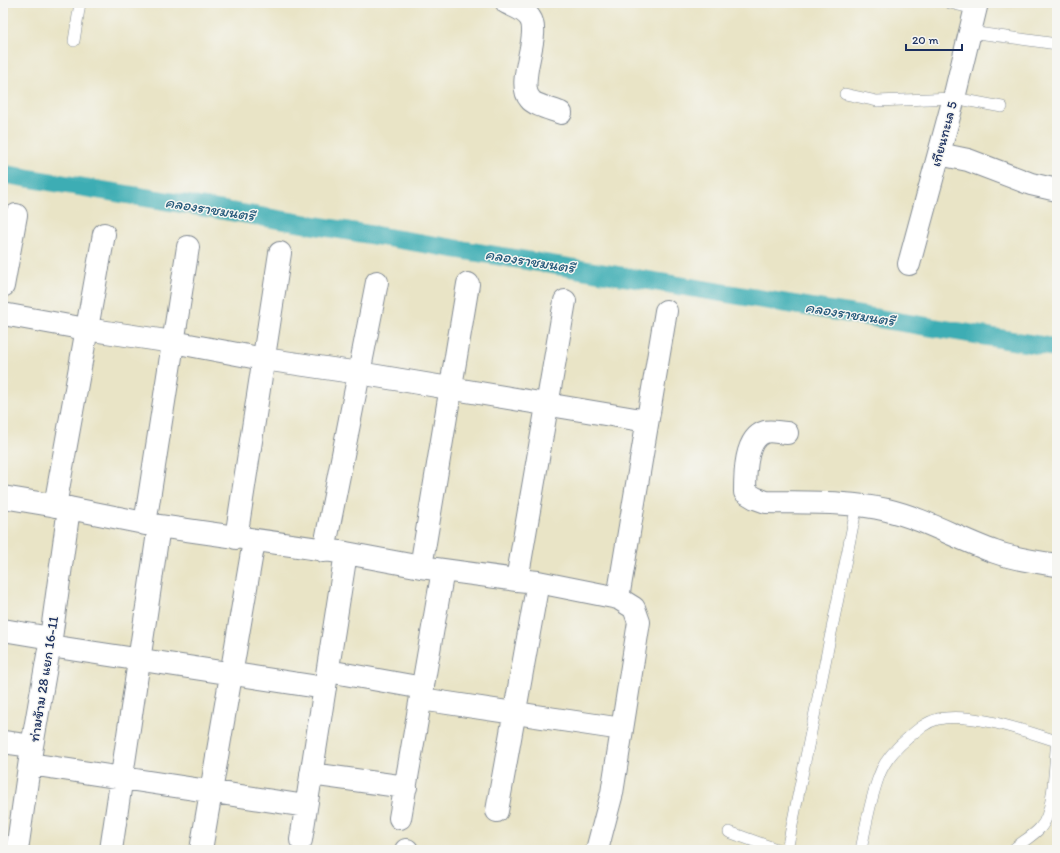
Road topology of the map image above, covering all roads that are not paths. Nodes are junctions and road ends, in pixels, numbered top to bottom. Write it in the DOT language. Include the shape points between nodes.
graph roads {
  1 [pos="80,3"];
  2 [pos="507,3"];
  3 [pos="950,3"];
  4 [pos="976,6"];
  5 [pos="970,32"];
  6 [pos="74,41"];
  7 [pos="1057,44"];
  8 [pos="845,94"];
  9 [pos="954,98"];
  10 [pos="1002,107"];
  11 [pos="561,114"];
  12 [pos="939,154"];
  13 [pos="1057,190"];
  14 [pos="16,215"];
  15 [pos="104,234"];
  16 [pos="188,247"];
  17 [pos="280,253"];
  18 [pos="909,264"];
  19 [pos="377,282"];
  20 [pos="468,284"];
  21 [pos="3,286"];
  22 [pos="565,301"];
  23 [pos="666,311"];
  24 [pos="3,314"];
  25 [pos="86,329"];
  26 [pos="173,342"];
  27 [pos="264,359"];
  28 [pos="359,373"];
  29 [pos="450,388"];
  30 [pos="547,405"];
  31 [pos="647,421"];
  32 [pos="787,433"];
  33 [pos="3,497"];
  34 [pos="857,505"];
  35 [pos="62,507"];
  36 [pos="152,525"];
  37 [pos="245,539"];
  38 [pos="324,551"];
  39 [pos="346,553"];
  40 [pos="1057,565"];
  41 [pos="421,567"];
  42 [pos="443,570"];
  43 [pos="527,581"];
  44 [pos="618,598"];
  45 [pos="3,630"];
  46 [pos="51,642"];
  47 [pos="139,661"];
  48 [pos="231,673"];
  49 [pos="326,679"];
  50 [pos="422,694"];
  51 [pos="515,713"];
  52 [pos="622,730"];
  53 [pos="1057,741"];
  54 [pos="3,742"];
  55 [pos="31,755"];
  56 [pos="311,774"];
  57 [pos="122,778"];
  58 [pos="406,787"];
  59 [pos="212,791"];
  60 [pos="306,806"];
  61 [pos="497,811"];
  62 [pos="400,818"];
  63 [pos="729,832"];
  64 [pos="301,840"];
  65 [pos="1015,848"];
  66 [pos="16,850"];
  67 [pos="111,850"];
  68 [pos="201,850"];
  69 [pos="597,850"];
  70 [pos="778,850"];
  71 [pos="787,850"];
  72 [pos="861,850"];
  1 -- 6 [label="lane"];
  2 -- 11 [label="street" via="521,10 532,20 534,29 526,93 530,101"];
  3 -- 4 [label="lane"];
  4 -- 5 [label="street, เทียนทะเล 5"];
  5 -- 7 [label="lane"];
  5 -- 9 [label="street, เทียนทะเล 5"];
  8 -- 9 [label="lane" via="877,101"];
  9 -- 10 [label="lane"];
  9 -- 12 [label="street, เทียนทะเล 5"];
  12 -- 13 [label="street" via="968,160 1031,184"];
  12 -- 18 [label="street, เทียนทะเล 5"];
  14 -- 21 [label="street"];
  15 -- 25 [label="street, ท่ามข้าม 28 แยก 16-11"];
  16 -- 26 [label="street"];
  17 -- 27 [label="street"];
  19 -- 28 [label="street"];
  20 -- 29 [label="street"];
  22 -- 30 [label="street"];
  23 -- 31 [label="street"];
  24 -- 25 [label="street"];
  25 -- 26 [label="street"];
  25 -- 35 [label="street, ท่ามข้าม 28 แยก 16-11"];
  26 -- 27 [label="street"];
  26 -- 36 [label="street"];
  27 -- 28 [label="street"];
  27 -- 37 [label="street"];
  28 -- 29 [label="street"];
  28 -- 38 [label="street"];
  29 -- 30 [label="street"];
  29 -- 41 [label="street"];
  30 -- 31 [label="street"];
  30 -- 43 [label="street"];
  31 -- 44 [label="street"];
  32 -- 34 [label="street" via="766,432 756,436 750,445 745,492 766,502"];
  33 -- 35 [label="street"];
  34 -- 40 [label="street" via="887,510 912,518 996,553"];
  34 -- 71 [label="lane"];
  35 -- 36 [label="street"];
  35 -- 46 [label="street, ท่ามข้าม 28 แยก 16-11"];
  36 -- 37 [label="street"];
  36 -- 47 [label="street"];
  37 -- 38 [label="street"];
  37 -- 48 [label="street"];
  38 -- 39 [label="street"];
  39 -- 41 [label="street"];
  39 -- 49 [label="street"];
  41 -- 42 [label="street"];
  42 -- 43 [label="street"];
  42 -- 50 [label="street"];
  43 -- 44 [label="street"];
  43 -- 51 [label="street"];
  44 -- 52 [label="street" via="634,608 639,622"];
  45 -- 46 [label="street"];
  46 -- 47 [label="street"];
  46 -- 55 [label="street, ท่ามข้าม 28 แยก 16-11"];
  47 -- 48 [label="street"];
  47 -- 57 [label="street"];
  48 -- 49 [label="street"];
  48 -- 59 [label="street"];
  49 -- 50 [label="street"];
  49 -- 56 [label="street"];
  50 -- 51 [label="street"];
  50 -- 58 [label="street"];
  51 -- 52 [label="street"];
  51 -- 61 [label="street"];
  52 -- 69 [label="street" via="612,794"];
  53 -- 65 [label="lane" via="1050,809 1040,829"];
  53 -- 72 [label="lane" via="1007,725 984,721 938,719 922,726 889,757 879,775"];
  54 -- 55 [label="street"];
  55 -- 57 [label="street"];
  55 -- 66 [label="street, ท่ามข้าม 28 แยก 16-11"];
  56 -- 58 [label="street"];
  56 -- 60 [label="street"];
  57 -- 59 [label="street"];
  57 -- 67 [label="street"];
  58 -- 62 [label="street"];
  59 -- 60 [label="street"];
  59 -- 68 [label="street"];
  60 -- 64 [label="street"];
  63 -- 70 [label="lane"];
}
